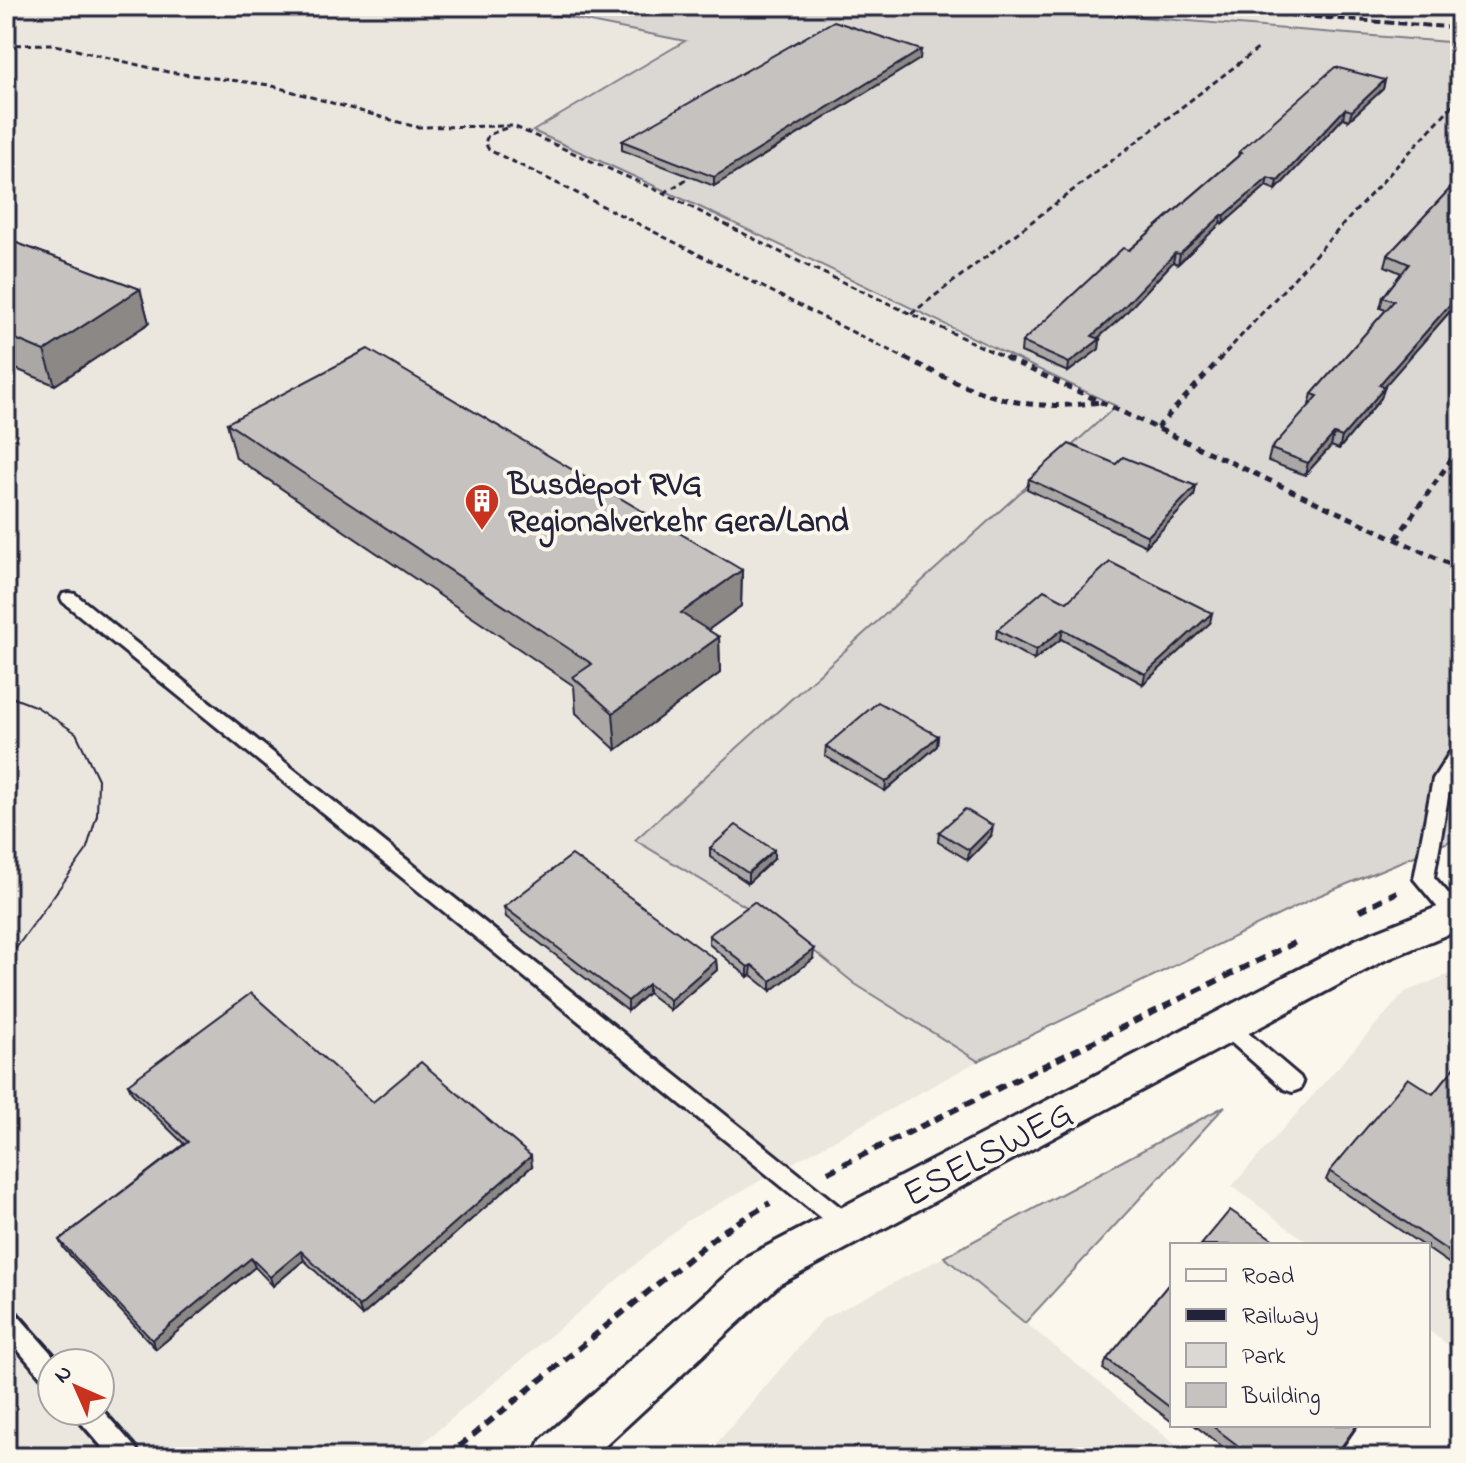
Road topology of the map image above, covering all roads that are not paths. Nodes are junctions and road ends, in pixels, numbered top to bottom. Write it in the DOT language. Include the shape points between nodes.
graph roads {
  1 [pos="69,598"];
  2 [pos="1460,751"];
  3 [pos="1458,914"];
  4 [pos="1226,1026"];
  5 [pos="1292,1083"];
  6 [pos="846,1225"];
  7 [pos="6,1318"];
  8 [pos="36,1353"];
  9 [pos="101,1427"];
  10 [pos="127,1457"];
  11 [pos="558,1457"];
  1 -- 6 [label="lane"];
  2 -- 3 [label="lane" via="1442,779 1424,879"];
  3 -- 4 [label="street, ESELSWEG" via="1370,950"];
  4 -- 5 [label="lane"];
  4 -- 6 [label="street, ESELSWEG"];
  6 -- 11 [label="street, ESELSWEG" via="764,1270"];
  7 -- 8 [label="lane"];
  9 -- 10 [label="lane"];
}
